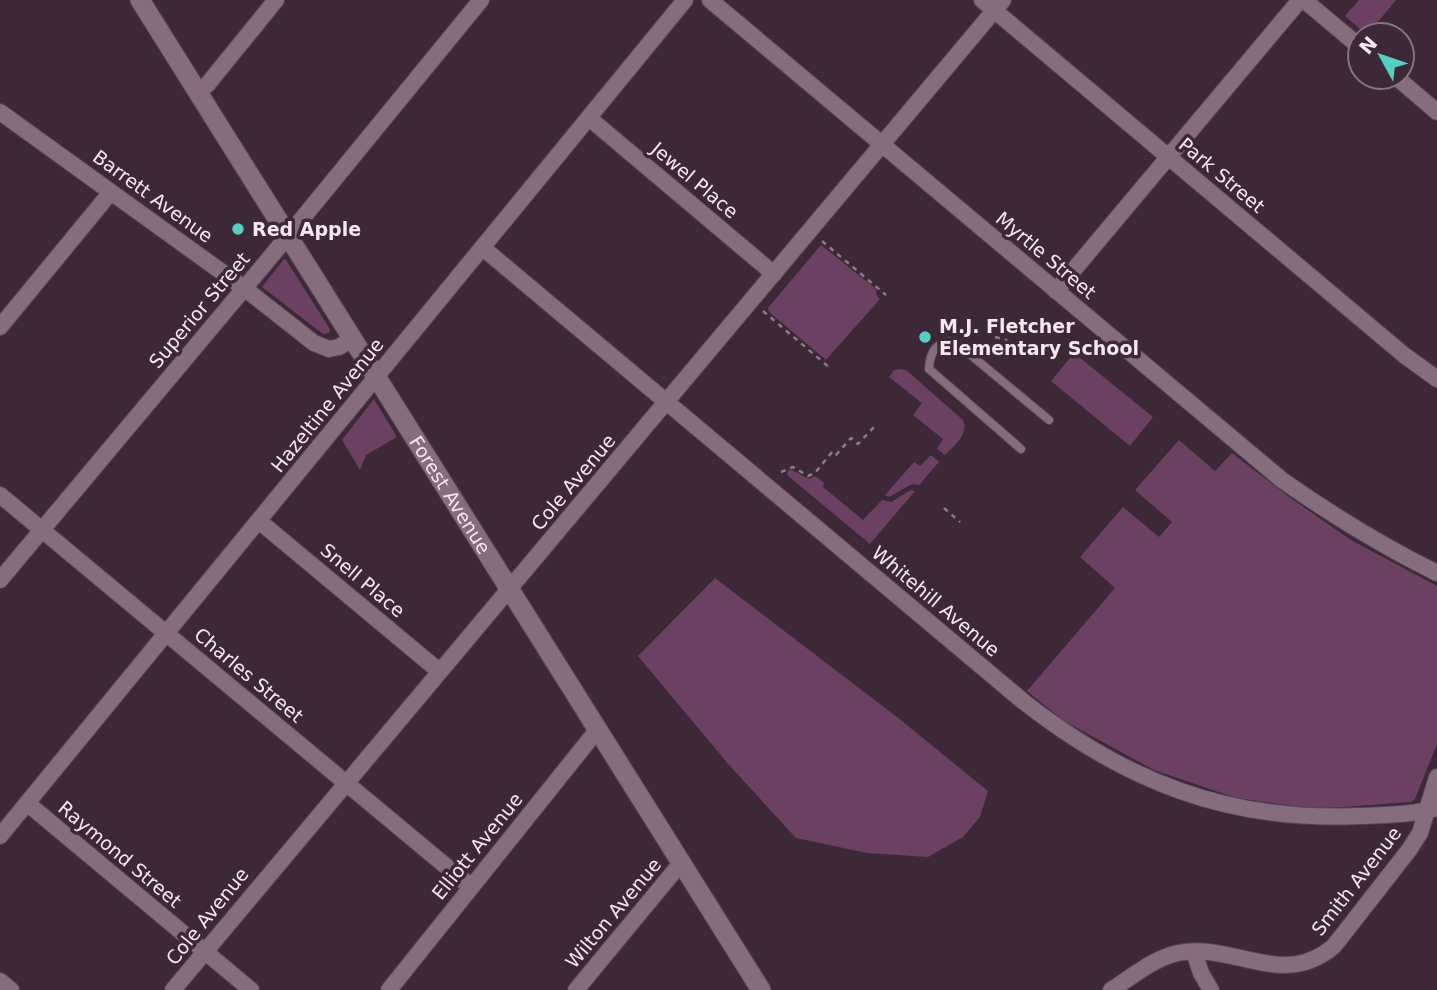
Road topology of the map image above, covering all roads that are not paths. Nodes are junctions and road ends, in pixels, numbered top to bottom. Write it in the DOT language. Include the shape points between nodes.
graph roads {
  1 [pos="140,0"];
  2 [pos="276,0"];
  3 [pos="481,0"];
  4 [pos="685,0"];
  5 [pos="710,0"];
  6 [pos="1302,0"];
  7 [pos="993,3"];
  8 [pos="1346,36"];
  9 [pos="1412,91"];
  10 [pos="198,92"];
  11 [pos="0,112"];
  12 [pos="1437,112"];
  13 [pos="589,118"];
  14 [pos="882,145"];
  15 [pos="1169,157"];
  16 [pos="111,192"];
  17 [pos="288,236"];
  18 [pos="483,248"];
  19 [pos="774,274"];
  20 [pos="244,288"];
  21 [pos="1056,291"];
  22 [pos="0,327"];
  23 [pos="352,339"];
  24 [pos="377,378"];
  25 [pos="1437,379"];
  26 [pos="667,402"];
  27 [pos="1049,421"];
  28 [pos="1021,449"];
  29 [pos="0,495"];
  30 [pos="260,521"];
  31 [pos="41,529"];
  32 [pos="1437,573"];
  33 [pos="0,580"];
  34 [pos="510,588"];
  35 [pos="166,634"];
  36 [pos="439,671"];
  37 [pos="598,729"];
  38 [pos="1437,777"];
  39 [pos="345,782"];
  40 [pos="27,803"];
  41 [pos="1432,809"];
  42 [pos="0,836"];
  43 [pos="681,863"];
  44 [pos="471,887"];
  45 [pos="204,951"];
  46 [pos="1194,952"];
  47 [pos="0,981"];
  48 [pos="10,990"];
  49 [pos="173,990"];
  50 [pos="251,990"];
  51 [pos="389,990"];
  52 [pos="576,990"];
  53 [pos="761,990"];
  54 [pos="1111,990"];
  55 [pos="1211,990"];
  1 -- 10 [label="main road, Forest Avenue"];
  2 -- 10 [label="street"];
  3 -- 17 [label="street, Superior Street"];
  4 -- 13 [label="street, Hazeltine Avenue"];
  5 -- 14 [label="street, Myrtle Street"];
  6 -- 8 [label="street"];
  6 -- 15 [label="street"];
  7 -- 14 [label="street, Cole Avenue"];
  7 -- 15 [label="street, Park Street"];
  9 -- 12 [label="street"];
  10 -- 17 [label="main road, Forest Avenue"];
  11 -- 16 [label="street, Barrett Avenue"];
  13 -- 18 [label="street, Hazeltine Avenue"];
  13 -- 19 [label="street, Jewel Place"];
  14 -- 19 [label="street, Cole Avenue"];
  14 -- 21 [label="street, Myrtle Street"];
  15 -- 21 [label="street"];
  15 -- 25 [label="street, Park Street"];
  16 -- 20 [label="street, Barrett Avenue"];
  16 -- 22 [label="street"];
  17 -- 20 [label="street, Superior Street"];
  17 -- 23 [label="main road, Forest Avenue"];
  18 -- 24 [label="street, Hazeltine Avenue"];
  18 -- 26 [label="street, Whitehill Avenue"];
  19 -- 26 [label="street, Cole Avenue"];
  20 -- 23 [label="street, Barrett Avenue" via="314,343 329,349"];
  20 -- 31 [label="street, Superior Street"];
  21 -- 32 [label="street, Myrtle Street" via="1282,480 1354,529"];
  23 -- 24 [label="main road, Forest Avenue"];
  24 -- 30 [label="street, Hazeltine Avenue"];
  24 -- 34 [label="main road, Forest Avenue"];
  26 -- 34 [label="street, Cole Avenue"];
  26 -- 41 [label="street, Whitehill Avenue" via="1024,702 1090,750 1175,789 1253,810 1328,818"];
  27 -- 28 [label="lane" via="954,341 935,347 929,369"];
  29 -- 31 [label="street, Charles Street"];
  30 -- 35 [label="street, Hazeltine Avenue"];
  30 -- 36 [label="street, Snell Place"];
  31 -- 33 [label="street, Superior Street"];
  31 -- 35 [label="street, Charles Street"];
  34 -- 36 [label="street, Cole Avenue"];
  34 -- 37 [label="main road, Forest Avenue"];
  35 -- 39 [label="street, Charles Street"];
  35 -- 40 [label="street, Hazeltine Avenue"];
  36 -- 39 [label="street, Cole Avenue"];
  37 -- 43 [label="main road, Forest Avenue"];
  37 -- 44 [label="street, Elliott Avenue"];
  38 -- 41 [label="street, Smith Avenue"];
  39 -- 44 [label="street, Charles Street"];
  39 -- 45 [label="street, Cole Avenue"];
  40 -- 42 [label="street, Hazeltine Avenue"];
  40 -- 45 [label="street, Raymond Street"];
  41 -- 46 [label="street, Smith Avenue" via="1409,850 1322,956 1300,965 1276,967"];
  43 -- 52 [label="street, Wilton Avenue"];
  43 -- 53 [label="main road, Forest Avenue"];
  44 -- 51 [label="street, Elliott Avenue"];
  45 -- 49 [label="street, Cole Avenue"];
  45 -- 50 [label="street, Raymond Street"];
  46 -- 54 [label="street, Smith Avenue" via="1164,957"];
  46 -- 55 [label="street"];
  47 -- 48 [label="street"];
}
